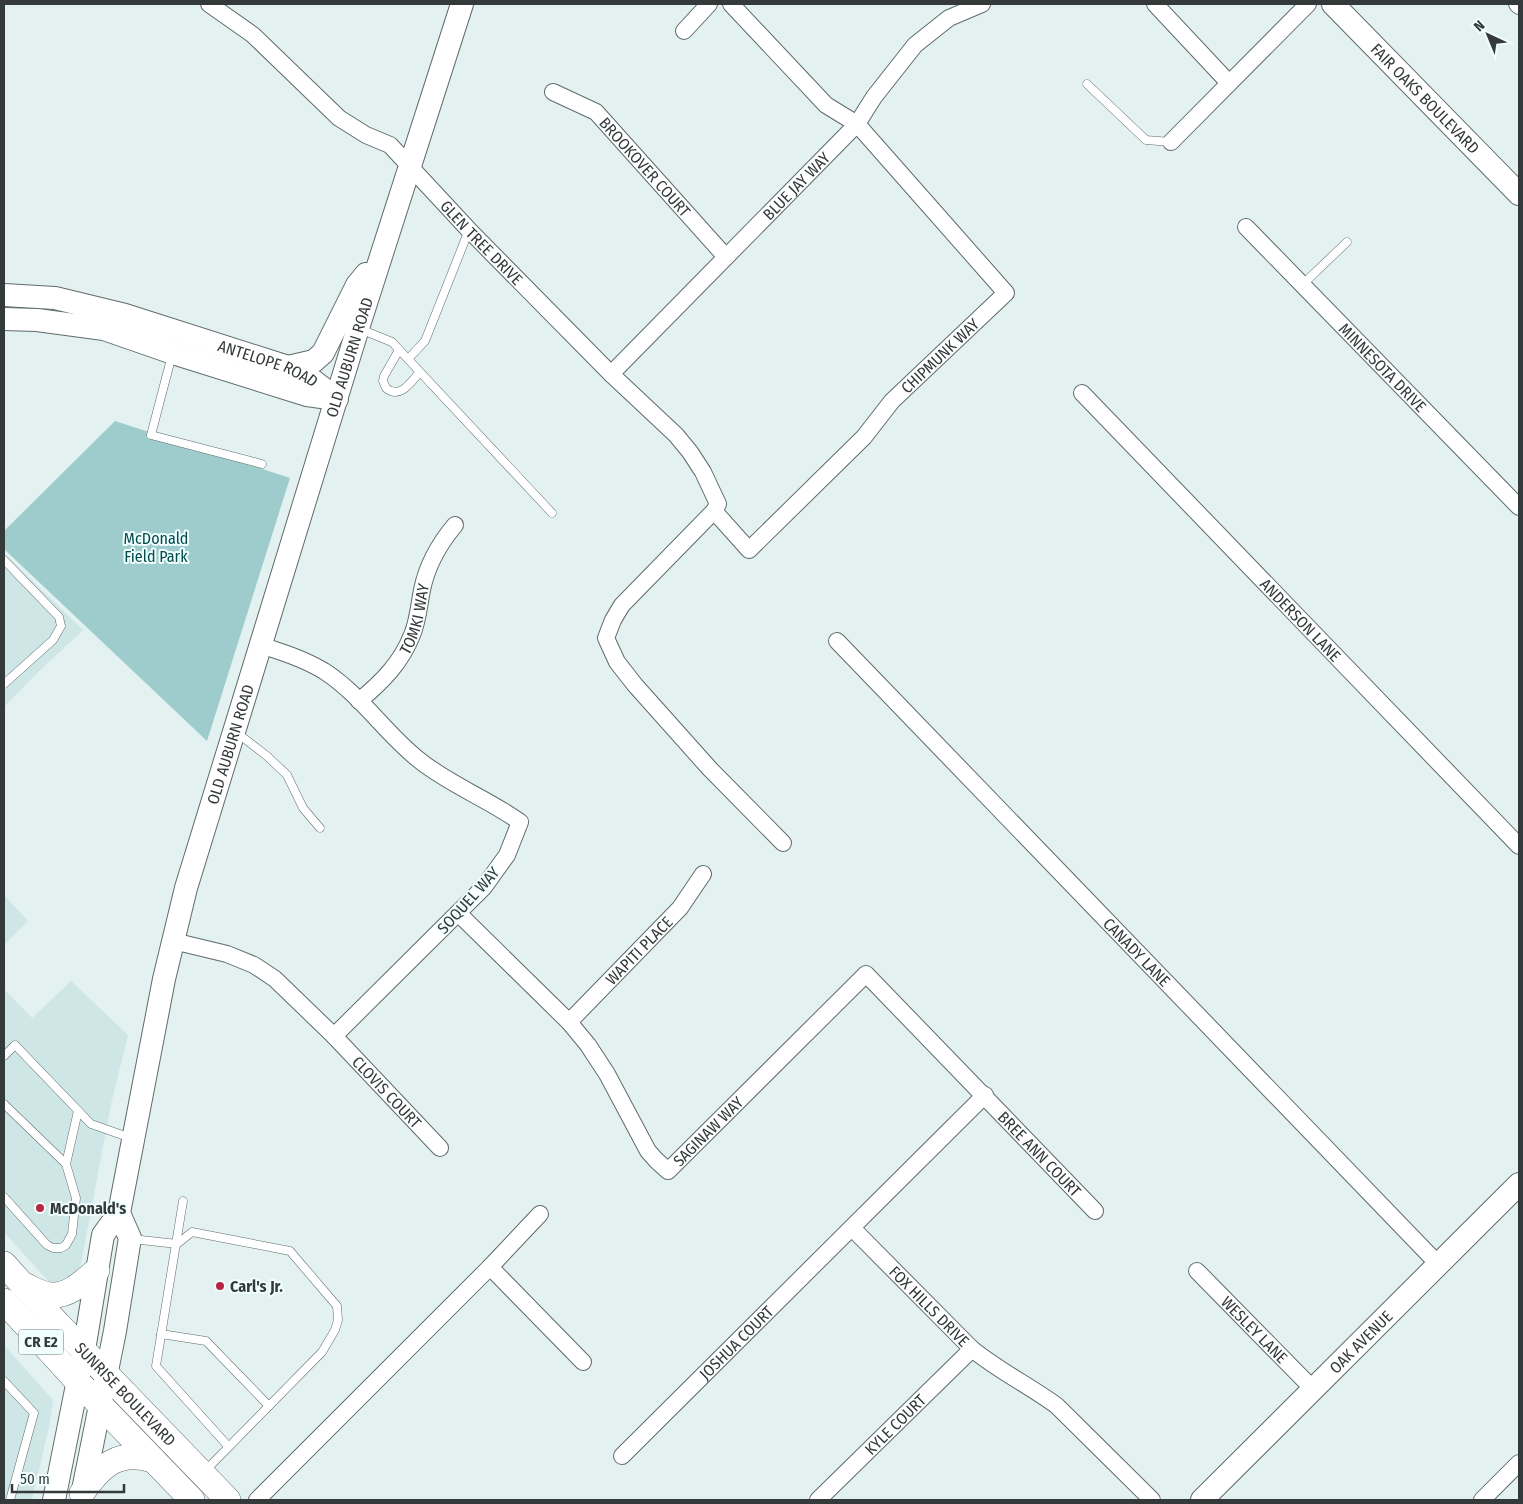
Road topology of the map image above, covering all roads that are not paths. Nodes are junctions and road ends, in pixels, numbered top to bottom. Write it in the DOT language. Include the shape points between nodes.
graph roads {
  1 [pos="209,4"];
  2 [pos="462,4"];
  3 [pos="709,4"];
  4 [pos="731,4"];
  5 [pos="982,4"];
  6 [pos="1155,4"];
  7 [pos="1308,4"];
  8 [pos="1333,4"];
  9 [pos="684,31"];
  10 [pos="1229,83"];
  11 [pos="1087,84"];
  12 [pos="553,92"];
  13 [pos="857,124"];
  14 [pos="1170,142"];
  15 [pos="409,168"];
  16 [pos="1519,194"];
  17 [pos="1246,227"];
  18 [pos="469,230"];
  19 [pos="1347,242"];
  20 [pos="384,249"];
  21 [pos="726,257"];
  22 [pos="1302,285"];
  23 [pos="4,295"];
  24 [pos="4,319"];
  25 [pos="358,328"];
  26 [pos="399,350"];
  27 [pos="173,353"];
  28 [pos="408,359"];
  29 [pos="288,367"];
  30 [pos="420,372"];
  31 [pos="611,374"];
  32 [pos="1082,393"];
  33 [pos="337,399"];
  34 [pos="262,464"];
  35 [pos="1519,508"];
  36 [pos="714,511"];
  37 [pos="552,513"];
  38 [pos="455,525"];
  39 [pos="4,560"];
  40 [pos="837,641"];
  41 [pos="260,645"];
  42 [pos="4,684"];
  43 [pos="359,701"];
  44 [pos="234,731"];
  45 [pos="320,828"];
  46 [pos="783,843"];
  47 [pos="1519,846"];
  48 [pos="703,874"];
  49 [pos="458,914"];
  50 [pos="173,941"];
  51 [pos="569,1022"];
  52 [pos="334,1036"];
  53 [pos="4,1056"];
  54 [pos="985,1095"];
  55 [pos="5,1107"];
  56 [pos="78,1111"];
  57 [pos="134,1139"];
  58 [pos="440,1148"];
  59 [pos="66,1164"];
  60 [pos="1519,1184"];
  61 [pos="4,1197"];
  62 [pos="183,1201"];
  63 [pos="1095,1211"];
  64 [pos="120,1213"];
  65 [pos="540,1214"];
  66 [pos="852,1228"];
  67 [pos="130,1238"];
  68 [pos="177,1244"];
  69 [pos="4,1264"];
  70 [pos="1438,1264"];
  71 [pos="490,1267"];
  72 [pos="98,1270"];
  73 [pos="1196,1271"];
  74 [pos="23,1285"];
  75 [pos="4,1301"];
  76 [pos="161,1334"];
  77 [pos="84,1350"];
  78 [pos="972,1350"];
  79 [pos="583,1362"];
  80 [pos="107,1373"];
  81 [pos="4,1381"];
  82 [pos="78,1382"];
  83 [pos="1313,1389"];
  84 [pos="100,1405"];
  85 [pos="269,1406"];
  86 [pos="228,1446"];
  87 [pos="622,1456"];
  88 [pos="153,1460"];
  89 [pos="1519,1463"];
  90 [pos="202,1473"];
  91 [pos="183,1495"];
  92 [pos="81,1497"];
  93 [pos="10,1500"];
  94 [pos="54,1500"];
  95 [pos="228,1500"];
  96 [pos="257,1500"];
  97 [pos="818,1500"];
  98 [pos="1152,1500"];
  99 [pos="1202,1500"];
  100 [pos="1482,1500"];
  1 -- 15 [label="street, GLEN TREE DRIVE" via="253,35 339,118 390,145"];
  2 -- 15 [label="main road, OLD AUBURN ROAD"];
  3 -- 9 [label="street"];
  4 -- 13 [label="street, CHIPMUNK WAY" via="826,105"];
  5 -- 13 [label="street, BLUE JAY WAY" via="950,18 915,45"];
  6 -- 10 [label="street"];
  7 -- 10 [label="street"];
  8 -- 16 [label="main road, FAIR OAKS BOULEVARD"];
  10 -- 14 [label="street"];
  11 -- 14 [label="lane" via="1146,140"];
  12 -- 21 [label="street, BROOKOVER COURT" via="596,112"];
  13 -- 21 [label="street, BLUE JAY WAY"];
  13 -- 36 [label="street, CHIPMUNK WAY" via="1006,293 892,401 864,437 749,550"];
  15 -- 18 [label="street, GLEN TREE DRIVE"];
  15 -- 20 [label="main road, OLD AUBURN ROAD"];
  17 -- 22 [label="street, MINNESOTA DRIVE"];
  18 -- 28 [label="lane" via="426,341"];
  18 -- 31 [label="street, GLEN TREE DRIVE"];
  19 -- 22 [label="lane"];
  20 -- 25 [label="main road, OLD AUBURN ROAD"];
  20 -- 29 [label="main road" via="357,286 323,352 314,360"];
  21 -- 31 [label="street, BLUE JAY WAY"];
  22 -- 35 [label="street, MINNESOTA DRIVE"];
  23 -- 29 [label="main road, ANTELOPE ROAD" via="55,298 125,315"];
  24 -- 27 [label="main road, ANTELOPE ROAD" via="104,329"];
  25 -- 26 [label="lane" via="392,342"];
  25 -- 33 [label="main road, OLD AUBURN ROAD"];
  26 -- 28 [label="lane"];
  26 -- 30 [label="lane" via="384,376 386,388 394,393 400,392"];
  27 -- 33 [label="main road, ANTELOPE ROAD" via="307,395"];
  27 -- 34 [label="lane" via="151,435"];
  28 -- 30 [label="lane"];
  29 -- 33 [label="main road, ANTELOPE ROAD" via="311,379"];
  30 -- 37 [label="lane"];
  31 -- 36 [label="street, GLEN TREE DRIVE" via="690,452 718,504"];
  32 -- 47 [label="street, ANDERSON LANE"];
  33 -- 41 [label="main road, OLD AUBURN ROAD"];
  36 -- 46 [label="street" via="622,604 606,638 617,662 635,685 710,769"];
  38 -- 43 [label="street, TOMKI WAY" via="429,565 408,644 390,673"];
  39 -- 42 [label="lane" via="59,617 61,626 53,640"];
  40 -- 70 [label="street, CANADY LANE"];
  41 -- 43 [label="street, SOQUEL WAY" via="315,666"];
  41 -- 44 [label="main road, OLD AUBURN ROAD"];
  43 -- 49 [label="street, SOQUEL WAY" via="419,760 520,822 511,848 498,870"];
  44 -- 45 [label="lane" via="287,775 303,808"];
  44 -- 50 [label="main road, OLD AUBURN ROAD"];
  48 -- 51 [label="street, WAPITI PLACE" via="680,908"];
  49 -- 51 [label="street, SAGINAW WAY"];
  49 -- 52 [label="street, SOQUEL WAY"];
  50 -- 52 [label="street" via="227,954 254,965 282,984"];
  50 -- 57 [label="main road, OLD AUBURN ROAD"];
  51 -- 54 [label="street, SAGINAW WAY" via="607,1074 648,1151 668,1171 866,974"];
  52 -- 58 [label="street, CLOVIS COURT"];
  53 -- 56 [label="lane" via="15,1045"];
  54 -- 63 [label="street, BREE ANN COURT"];
  54 -- 66 [label="street"];
  55 -- 59 [label="lane"];
  56 -- 57 [label="lane" via="90,1124"];
  56 -- 59 [label="lane"];
  57 -- 64 [label="main road, OLD AUBURN ROAD"];
  59 -- 61 [label="lane" via="76,1198 72,1234 61,1248 47,1245"];
  60 -- 70 [label="main road, OAK AVENUE"];
  62 -- 68 [label="lane"];
  64 -- 67 [label="main road"];
  64 -- 72 [label="main road" via="103,1235"];
  65 -- 71 [label="street"];
  66 -- 78 [label="street, FOX HILLS DRIVE"];
  66 -- 87 [label="street, JOSHUA COURT"];
  67 -- 68 [label="lane"];
  67 -- 80 [label="main road"];
  68 -- 76 [label="lane"];
  68 -- 85 [label="lane" via="192,1232 290,1251 337,1306 335,1330 322,1352"];
  69 -- 74 [label="main road, SUNRISE BOULEVARD / CR E2"];
  70 -- 83 [label="main road, OAK AVENUE"];
  71 -- 79 [label="street"];
  71 -- 96 [label="street"];
  72 -- 74 [label="main road" via="67,1292 53,1295"];
  72 -- 77 [label="main road"];
  73 -- 83 [label="street, WESLEY LANE"];
  74 -- 77 [label="main road, SUNRISE BOULEVARD / CR E2"];
  75 -- 82 [label="main road, SUNRISE BOULEVARD / CR E2"];
  76 -- 85 [label="lane" via="206,1341"];
  76 -- 86 [label="lane" via="156,1366"];
  77 -- 80 [label="main road, SUNRISE BOULEVARD / CR E2"];
  77 -- 82 [label="main road"];
  78 -- 97 [label="street, KYLE COURT"];
  78 -- 98 [label="street, FOX HILLS DRIVE" via="1057,1406"];
  80 -- 84 [label="main road"];
  80 -- 90 [label="main road, SUNRISE BOULEVARD / CR E2"];
  81 -- 93 [label="lane" via="34,1413"];
  82 -- 84 [label="main road, SUNRISE BOULEVARD / CR E2"];
  82 -- 94 [label="main road"];
  83 -- 99 [label="main road, OAK AVENUE"];
  84 -- 88 [label="main road, SUNRISE BOULEVARD / CR E2"];
  84 -- 92 [label="main road"];
  85 -- 86 [label="lane"];
  86 -- 90 [label="lane"];
  88 -- 91 [label="main road, SUNRISE BOULEVARD / CR E2"];
  88 -- 92 [label="main road" via="136,1456 113,1461 99,1471"];
  89 -- 100 [label="street"];
  90 -- 95 [label="main road, SUNRISE BOULEVARD / CR E2"];
}
